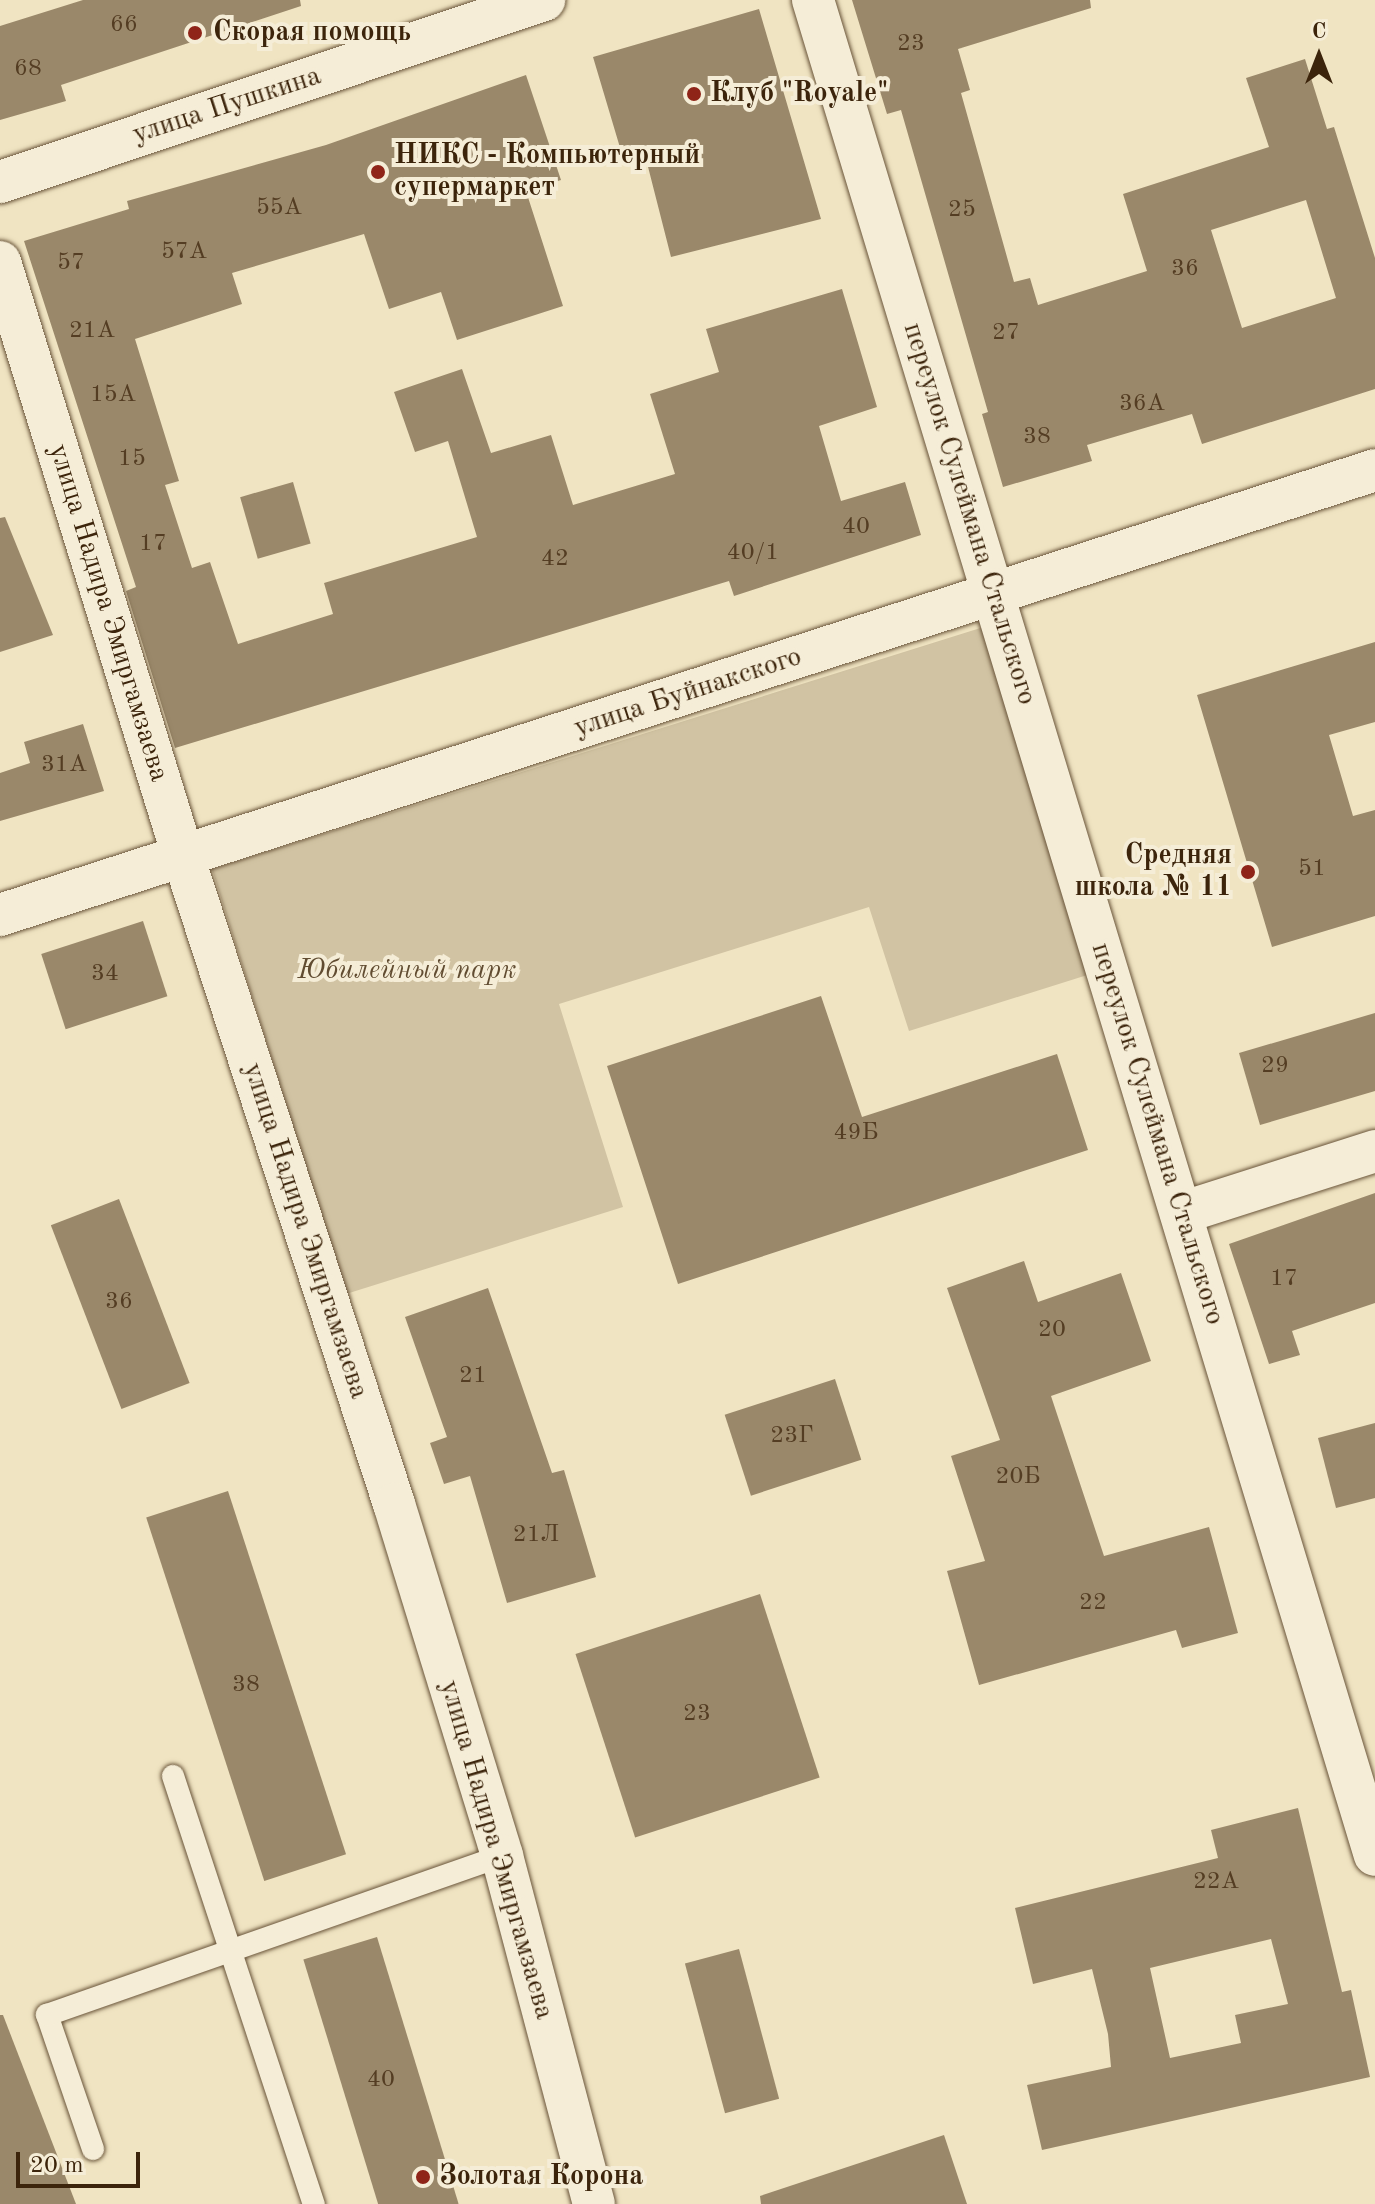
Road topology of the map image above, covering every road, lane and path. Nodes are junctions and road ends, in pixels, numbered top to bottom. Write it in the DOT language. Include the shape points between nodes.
graph roads {
  1 [pos="544,0"];
  2 [pos="813,0"];
  3 [pos="0,182"];
  4 [pos="0,262"];
  5 [pos="1375,470"];
  6 [pos="993,594"];
  7 [pos="183,856"];
  8 [pos="0,915"];
  9 [pos="1375,1151"];
  10 [pos="1181,1213"];
  11 [pos="173,1776"];
  12 [pos="1375,1855"];
  13 [pos="502,1856"];
  14 [pos="231,1950"];
  15 [pos="93,2149"];
  16 [pos="314,2204"];
  17 [pos="594,2204"];
  1 -- 3 [label="street, улица Пушкина"];
  2 -- 6 [label="street, переулок Сулеймана Стальского"];
  4 -- 7 [label="street, улица Надира Эмиргамзаева"];
  5 -- 6 [label="street, улица Буйнакского"];
  6 -- 7 [label="street, улица Буйнакского"];
  6 -- 10 [label="street, переулок Сулеймана Стальского"];
  7 -- 8 [label="street, улица Буйнакского"];
  7 -- 13 [label="street, улица Надира Эмиргамзаева"];
  9 -- 10 [label="street"];
  10 -- 12 [label="street, переулок Сулеймана Стальского"];
  11 -- 14 [label="lane"];
  13 -- 14 [label="lane"];
  13 -- 17 [label="street, улица Надира Эмиргамзаева"];
  14 -- 15 [label="lane" via="47,2015"];
  14 -- 16 [label="lane"];
}
